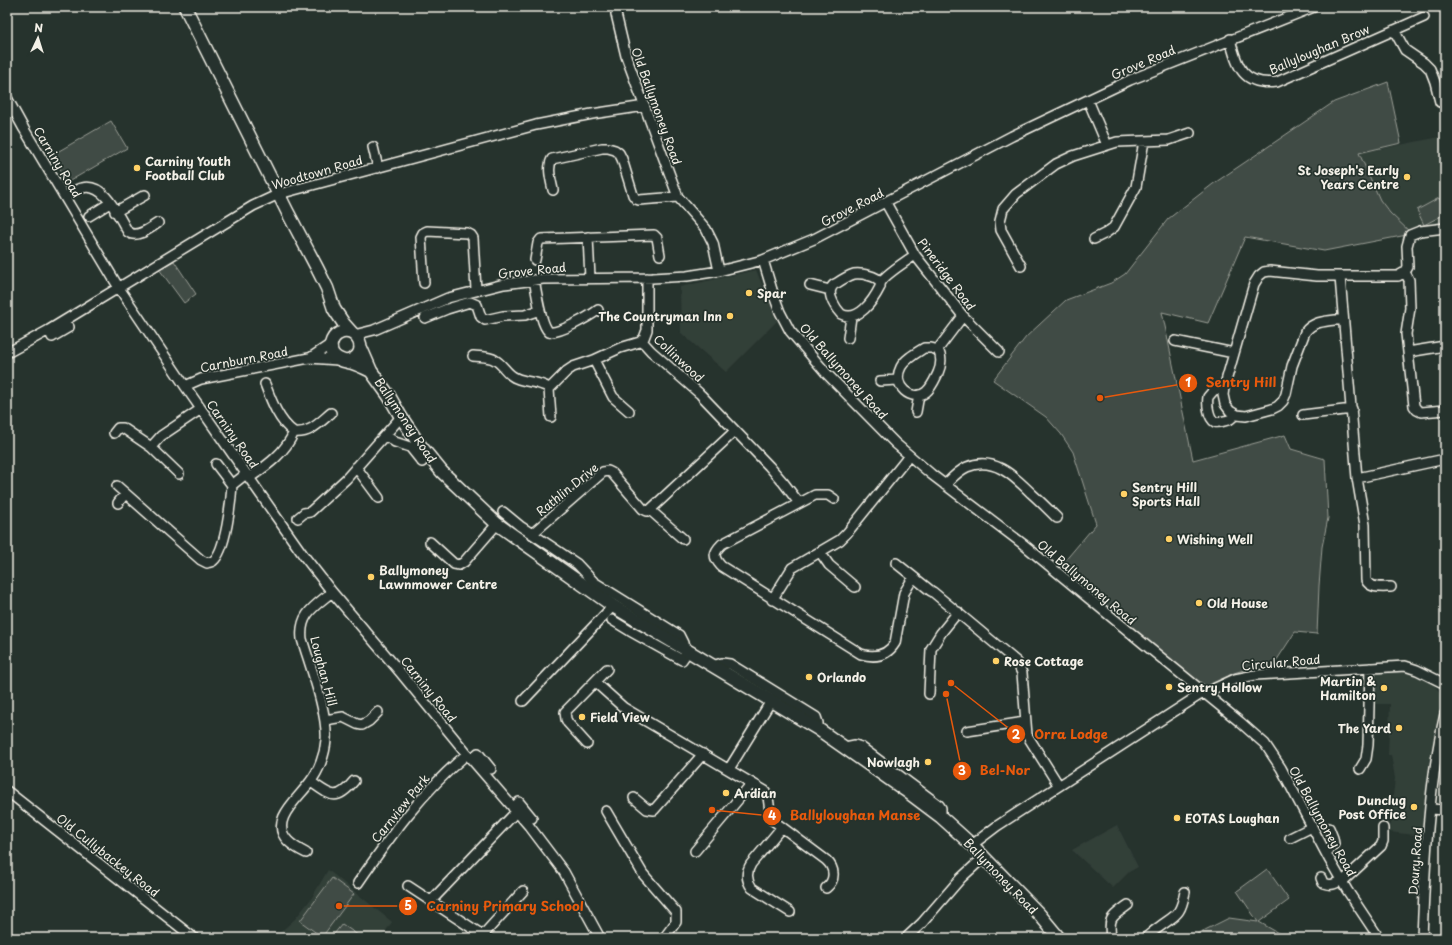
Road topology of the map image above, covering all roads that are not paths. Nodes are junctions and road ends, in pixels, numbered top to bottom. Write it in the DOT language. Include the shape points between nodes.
graph roads {
  1 [pos="185,7"];
  2 [pos="616,7"];
  3 [pos="1314,7"];
  4 [pos="1424,17"];
  5 [pos="1394,30"];
  6 [pos="1230,39"];
  7 [pos="7,98"];
  8 [pos="1088,100"];
  9 [pos="1440,102"];
  10 [pos="645,106"];
  11 [pos="1190,133"];
  12 [pos="1144,141"];
  13 [pos="1107,145"];
  14 [pos="364,149"];
  15 [pos="378,168"];
  16 [pos="553,190"];
  17 [pos="279,194"];
  18 [pos="145,195"];
  19 [pos="65,197"];
  20 [pos="678,197"];
  21 [pos="110,203"];
  22 [pos="886,203"];
  23 [pos="115,212"];
  24 [pos="89,216"];
  25 [pos="158,223"];
  26 [pos="1445,228"];
  27 [pos="588,237"];
  28 [pos="1094,239"];
  29 [pos="660,255"];
  30 [pos="915,255"];
  31 [pos="535,260"];
  32 [pos="763,260"];
  33 [pos="1021,266"];
  34 [pos="719,271"];
  35 [pos="1405,272"];
  36 [pos="1340,277"];
  37 [pos="590,278"];
  38 [pos="647,278"];
  39 [pos="534,280"];
  40 [pos="881,282"];
  41 [pos="424,283"];
  42 [pos="810,285"];
  43 [pos="119,288"];
  44 [pos="476,290"];
  45 [pos="830,290"];
  46 [pos="334,309"];
  47 [pos="540,310"];
  48 [pos="598,310"];
  49 [pos="962,316"];
  50 [pos="851,317"];
  51 [pos="425,318"];
  52 [pos="1343,319"];
  53 [pos="69,328"];
  54 [pos="49,330"];
  55 [pos="374,330"];
  56 [pos="353,334"];
  57 [pos="848,338"];
  58 [pos="332,341"];
  59 [pos="642,341"];
  60 [pos="1174,341"];
  61 [pos="1445,346"];
  62 [pos="360,347"];
  63 [pos="938,349"];
  64 [pos="999,352"];
  65 [pos="1408,352"];
  66 [pos="1234,353"];
  67 [pos="7,354"];
  68 [pos="473,356"];
  69 [pos="309,358"];
  70 [pos="594,360"];
  71 [pos="343,361"];
  72 [pos="371,371"];
  73 [pos="898,380"];
  74 [pos="880,381"];
  75 [pos="265,384"];
  76 [pos="185,386"];
  77 [pos="549,388"];
  78 [pos="1224,388"];
  79 [pos="920,395"];
  80 [pos="201,409"];
  81 [pos="1352,409"];
  82 [pos="1445,410"];
  83 [pos="629,411"];
  84 [pos="916,412"];
  85 [pos="331,413"];
  86 [pos="1235,414"];
  87 [pos="1303,415"];
  88 [pos="401,417"];
  89 [pos="551,417"];
  90 [pos="735,431"];
  91 [pos="294,432"];
  92 [pos="114,433"];
  93 [pos="385,435"];
  94 [pos="151,447"];
  95 [pos="909,456"];
  96 [pos="1445,459"];
  97 [pos="422,462"];
  98 [pos="216,464"];
  99 [pos="356,467"];
  100 [pos="179,474"];
  101 [pos="247,476"];
  102 [pos="1357,478"];
  103 [pos="232,485"];
  104 [pos="945,485"];
  105 [pos="116,486"];
  106 [pos="125,494"];
  107 [pos="380,498"];
  108 [pos="834,499"];
  109 [pos="118,503"];
  110 [pos="798,503"];
  111 [pos="650,510"];
  112 [pos="503,512"];
  113 [pos="298,518"];
  114 [pos="1057,518"];
  115 [pos="497,524"];
  116 [pos="532,534"];
  117 [pos="683,539"];
  118 [pos="430,542"];
  119 [pos="820,552"];
  120 [pos="896,563"];
  121 [pos="577,564"];
  122 [pos="570,576"];
  123 [pos="913,578"];
  124 [pos="854,587"];
  125 [pos="1391,587"];
  126 [pos="332,592"];
  127 [pos="772,600"];
  128 [pos="612,606"];
  129 [pos="958,612"];
  130 [pos="612,620"];
  131 [pos="684,649"];
  132 [pos="713,666"];
  133 [pos="1370,668"];
  134 [pos="607,669"];
  135 [pos="595,682"];
  136 [pos="1445,684"];
  137 [pos="1205,693"];
  138 [pos="929,694"];
  139 [pos="523,701"];
  140 [pos="771,701"];
  141 [pos="378,712"];
  142 [pos="1445,714"];
  143 [pos="325,720"];
  144 [pos="1026,722"];
  145 [pos="818,729"];
  146 [pos="967,731"];
  147 [pos="587,744"];
  148 [pos="702,754"];
  149 [pos="469,757"];
  150 [pos="491,769"];
  151 [pos="729,769"];
  152 [pos="1360,769"];
  153 [pos="354,781"];
  154 [pos="311,782"];
  155 [pos="752,783"];
  156 [pos="1060,786"];
  157 [pos="7,791"];
  158 [pos="634,798"];
  159 [pos="1431,809"];
  160 [pos="514,810"];
  161 [pos="1445,810"];
  162 [pos="606,811"];
  163 [pos="532,818"];
  164 [pos="782,827"];
  165 [pos="1312,827"];
  166 [pos="1329,828"];
  167 [pos="1383,828"];
  168 [pos="1290,838"];
  169 [pos="972,845"];
  170 [pos="695,851"];
  171 [pos="306,853"];
  172 [pos="1326,853"];
  173 [pos="984,857"];
  174 [pos="1321,878"];
  175 [pos="1342,881"];
  176 [pos="358,884"];
  177 [pos="408,886"];
  178 [pos="826,888"];
  179 [pos="523,891"];
  180 [pos="1185,892"];
  181 [pos="431,901"];
  182 [pos="1128,905"];
  183 [pos="790,912"];
  184 [pos="485,937"];
  185 [pos="194,938"];
  186 [pos="600,938"];
  187 [pos="664,938"];
  188 [pos="906,938"];
  189 [pos="1059,938"];
  190 [pos="1111,938"];
  191 [pos="1145,938"];
  192 [pos="1379,938"];
  193 [pos="1422,938"];
  1 -- 17 [label="main road"];
  2 -- 10 [label="street, Old Ballymoney Road" via="626,56"];
  3 -- 6 [label="street, Grove Road"];
  4 -- 5 [label="street, Ballyloughan Brow"];
  5 -- 6 [label="street, Ballyloughan Brow" via="1277,82 1268,83 1245,76 1236,62"];
  5 -- 9 [label="street" via="1405,50 1430,69"];
  6 -- 8 [label="street, Grove Road"];
  7 -- 19 [label="street, Carniny Road"];
  8 -- 13 [label="street"];
  8 -- 22 [label="street, Grove Road" via="1012,136"];
  10 -- 15 [label="street, Woodtown Road" via="536,125"];
  10 -- 20 [label="street, Old Ballymoney Road"];
  11 -- 12 [label="street" via="1168,140"];
  12 -- 13 [label="street"];
  12 -- 28 [label="street" via="1133,192 1114,226"];
  13 -- 33 [label="street" via="1056,164 1008,202 1001,215 1000,226"];
  14 -- 15 [label="street" via="377,147"];
  15 -- 17 [label="street, Woodtown Road"];
  16 -- 20 [label="street" via="550,174 552,159 608,148 621,157 632,194 636,199"];
  17 -- 43 [label="street, Woodtown Road" via="253,206"];
  17 -- 46 [label="main road" via="327,288"];
  18 -- 23 [label="street"];
  19 -- 21 [label="street" via="89,187 100,191"];
  19 -- 43 [label="street, Carniny Road"];
  20 -- 34 [label="street, Old Ballymoney Road" via="706,229"];
  21 -- 23 [label="street"];
  21 -- 24 [label="street"];
  22 -- 30 [label="street, Pineridge Road"];
  22 -- 32 [label="street, Grove Road" via="814,239"];
  23 -- 25 [label="street" via="132,235 137,235"];
  26 -- 35 [label="street" via="1410,235 1407,246 1408,267"];
  27 -- 29 [label="street" via="654,235 657,238"];
  27 -- 31 [label="street" via="540,240"];
  27 -- 37 [label="street"];
  30 -- 40 [label="street"];
  30 -- 49 [label="street, Pineridge Road"];
  32 -- 34 [label="street, Grove Road"];
  32 -- 95 [label="street, Old Ballymoney Road" via="780,312 790,330 827,374"];
  34 -- 38 [label="street, Grove Road"];
  35 -- 36 [label="street" via="1398,276"];
  35 -- 65 [label="street" via="1410,280 1410,308 1406,334"];
  36 -- 52 [label="street"];
  36 -- 66 [label="street" via="1274,271 1261,274 1255,281"];
  37 -- 38 [label="street, Grove Road"];
  37 -- 39 [label="street, Grove Road"];
  38 -- 59 [label="street, Collinwood" via="647,330"];
  39 -- 44 [label="street, Grove Road"];
  39 -- 47 [label="street"];
  40 -- 45 [label="street" via="869,276 854,274 832,286"];
  40 -- 50 [label="street" via="866,307"];
  41 -- 44 [label="street" via="421,237 423,233 467,233 473,239"];
  42 -- 45 [label="street"];
  43 -- 54 [label="street, Woodtown Road"];
  43 -- 76 [label="street, Carniny Road"];
  44 -- 55 [label="street, Grove Road" via="448,298"];
  45 -- 50 [label="street" via="838,312"];
  46 -- 56 [label="main road"];
  46 -- 58 [label="main road"];
  47 -- 48 [label="street" via="547,331 553,332"];
  47 -- 51 [label="street" via="525,315 507,315 485,320 481,317 477,305 472,302"];
  49 -- 63 [label="street"];
  49 -- 64 [label="street, Pineridge Road"];
  50 -- 57 [label="street"];
  52 -- 81 [label="street"];
  52 -- 86 [label="street" via="1315,323 1308,327 1292,366 1286,394 1280,404 1272,409 1246,416"];
  53 -- 54 [label="street" via="52,337"];
  54 -- 67 [label="street, Woodtown Road"];
  55 -- 56 [label="street, Grove Road"];
  55 -- 62 [label="street, Grove Road"];
  56 -- 58 [label="main road" via="340,333"];
  56 -- 62 [label="main road" via="358,339"];
  58 -- 69 [label="street, Carnburn Road"];
  58 -- 71 [label="main road" via="332,353"];
  59 -- 70 [label="street, Collinwood"];
  59 -- 90 [label="street, Collinwood" via="700,394"];
  60 -- 66 [label="street"];
  61 -- 65 [label="street"];
  62 -- 71 [label="main road" via="356,358"];
  62 -- 72 [label="main road, Ballymoney Road"];
  63 -- 73 [label="street" via="924,348 910,357 901,367"];
  63 -- 79 [label="street" via="941,357 940,368 929,388"];
  65 -- 82 [label="street" via="1414,408 1421,412"];
  66 -- 78 [label="street"];
  68 -- 77 [label="street" via="493,358 511,376"];
  69 -- 71 [label="street, Carnburn Road"];
  69 -- 76 [label="street, Carnburn Road" via="201,379"];
  70 -- 77 [label="street, Collinwood" via="570,369"];
  70 -- 83 [label="street" via="613,397"];
  71 -- 72 [label="main road, Ballymoney Road"];
  72 -- 88 [label="main road, Ballymoney Road"];
  73 -- 74 [label="street"];
  73 -- 79 [label="street" via="904,390"];
  75 -- 91 [label="street" via="278,411"];
  76 -- 80 [label="street, Carniny Road"];
  77 -- 89 [label="street"];
  78 -- 86 [label="street" via="1225,404"];
  78 -- 86 [label="street" via="1214,390 1208,397 1211,417 1214,422 1221,422 1230,420"];
  79 -- 84 [label="street"];
  80 -- 94 [label="street" via="161,436"];
  80 -- 101 [label="street, Carniny Road"];
  81 -- 87 [label="street"];
  81 -- 102 [label="street"];
  85 -- 91 [label="street" via="309,430"];
  88 -- 93 [label="street"];
  88 -- 115 [label="main road, Ballymoney Road" via="442,472"];
  90 -- 110 [label="street" via="769,466"];
  90 -- 111 [label="street"];
  91 -- 101 [label="street" via="282,452"];
  92 -- 94 [label="street" via="118,428 123,428"];
  93 -- 97 [label="street" via="410,447"];
  93 -- 99 [label="street"];
  94 -- 100 [label="street"];
  95 -- 104 [label="street, Old Ballymoney Road"];
  95 -- 119 [label="street" via="847,533"];
  96 -- 102 [label="street"];
  98 -- 103 [label="street"];
  99 -- 107 [label="street"];
  99 -- 113 [label="street" via="310,512"];
  101 -- 103 [label="street"];
  101 -- 126 [label="street, Carniny Road"];
  102 -- 125 [label="street" via="1364,520 1366,581 1373,586"];
  103 -- 106 [label="street" via="229,516 220,549 214,560 207,563"];
  104 -- 114 [label="street" via="967,467 994,465 1014,476"];
  104 -- 137 [label="street, Old Ballymoney Road" via="1023,544"];
  105 -- 106 [label="street"];
  106 -- 109 [label="street"];
  108 -- 110 [label="street" via="819,494"];
  110 -- 127 [label="street" via="722,544 715,553 716,560 721,566"];
  111 -- 116 [label="street, Rathlin Drive" via="644,510 612,473 606,471"];
  111 -- 117 [label="street, Rathlin Drive"];
  112 -- 116 [label="street"];
  115 -- 118 [label="street" via="459,565 454,564"];
  115 -- 122 [label="main road, Ballymoney Road"];
  116 -- 121 [label="street"];
  119 -- 124 [label="street" via="829,565"];
  119 -- 127 [label="street" via="792,568"];
  120 -- 123 [label="street"];
  121 -- 122 [label="street"];
  121 -- 131 [label="street" via="594,582 680,635"];
  122 -- 128 [label="main road, Ballymoney Road"];
  123 -- 127 [label="street" via="904,592 895,643 887,652 876,656 861,654"];
  123 -- 129 [label="street"];
  126 -- 143 [label="street, Loughan Hill" via="308,613 301,628"];
  126 -- 149 [label="street, Carniny Road"];
  128 -- 131 [label="main road, Ballymoney Road"];
  128 -- 139 [label="street"];
  129 -- 138 [label="street" via="931,649"];
  129 -- 144 [label="street" via="1017,662 1022,673"];
  130 -- 131 [label="street" via="682,660"];
  131 -- 132 [label="main road, Ballymoney Road"];
  132 -- 140 [label="main road, Ballymoney Road"];
  132 -- 145 [label="street, Ballymoney Road" via="730,664 816,717"];
  133 -- 136 [label="street, Circular Road" via="1405,666"];
  133 -- 137 [label="street, Circular Road" via="1255,675 1235,679"];
  133 -- 152 [label="street" via="1368,746 1366,759"];
  134 -- 135 [label="street"];
  135 -- 147 [label="street" via="565,713 567,721"];
  135 -- 148 [label="street" via="624,708"];
  137 -- 156 [label="street, Circular Road"];
  137 -- 165 [label="street, Old Ballymoney Road" via="1265,744 1281,768"];
  140 -- 145 [label="main road, Ballymoney Road"];
  140 -- 151 [label="street"];
  141 -- 143 [label="street, Loughan Hill" via="362,725 343,718"];
  142 -- 159 [label="street, Doury Road"];
  143 -- 154 [label="street, Loughan Hill" via="324,749"];
  144 -- 146 [label="street"];
  144 -- 156 [label="street" via="1029,739"];
  145 -- 169 [label="main road, Ballymoney Road" via="941,817"];
  148 -- 151 [label="street"];
  148 -- 158 [label="street" via="654,810 647,809"];
  149 -- 150 [label="street" via="478,753"];
  149 -- 160 [label="street, Carniny Road"];
  149 -- 176 [label="street, Carnview Park" via="445,772 422,797"];
  151 -- 155 [label="street"];
  153 -- 154 [label="street" via="334,796"];
  154 -- 171 [label="street, Loughan Hill" via="285,813 282,823 287,841"];
  155 -- 164 [label="street" via="767,794 770,818"];
  155 -- 170 [label="street"];
  156 -- 169 [label="street, Circular Road"];
  157 -- 185 [label="street, Old Cullybackey Road"];
  159 -- 161 [label="street"];
  159 -- 193 [label="street, Doury Road"];
  160 -- 163 [label="street" via="519,802"];
  160 -- 181 [label="street"];
  160 -- 186 [label="street, Carniny Road" via="564,872"];
  162 -- 187 [label="street" via="644,874 676,912 676,922"];
  164 -- 178 [label="street" via="830,864 833,878"];
  164 -- 183 [label="street" via="751,864 747,877 754,890"];
  165 -- 168 [label="street"];
  165 -- 172 [label="street, Old Ballymoney Road"];
  166 -- 172 [label="street" via="1334,844"];
  167 -- 175 [label="street" via="1381,846"];
  169 -- 173 [label="main road, Ballymoney Road"];
  172 -- 175 [label="street, Old Ballymoney Road"];
  173 -- 188 [label="street" via="961,878"];
  173 -- 189 [label="main road, Ballymoney Road"];
  174 -- 175 [label="street" via="1323,883 1330,885"];
  175 -- 192 [label="street, Old Ballymoney Road"];
  177 -- 181 [label="street"];
  179 -- 184 [label="street"];
  180 -- 191 [label="street" via="1178,914"];
  181 -- 184 [label="street"];
  182 -- 190 [label="street" via="1111,919"];
}
